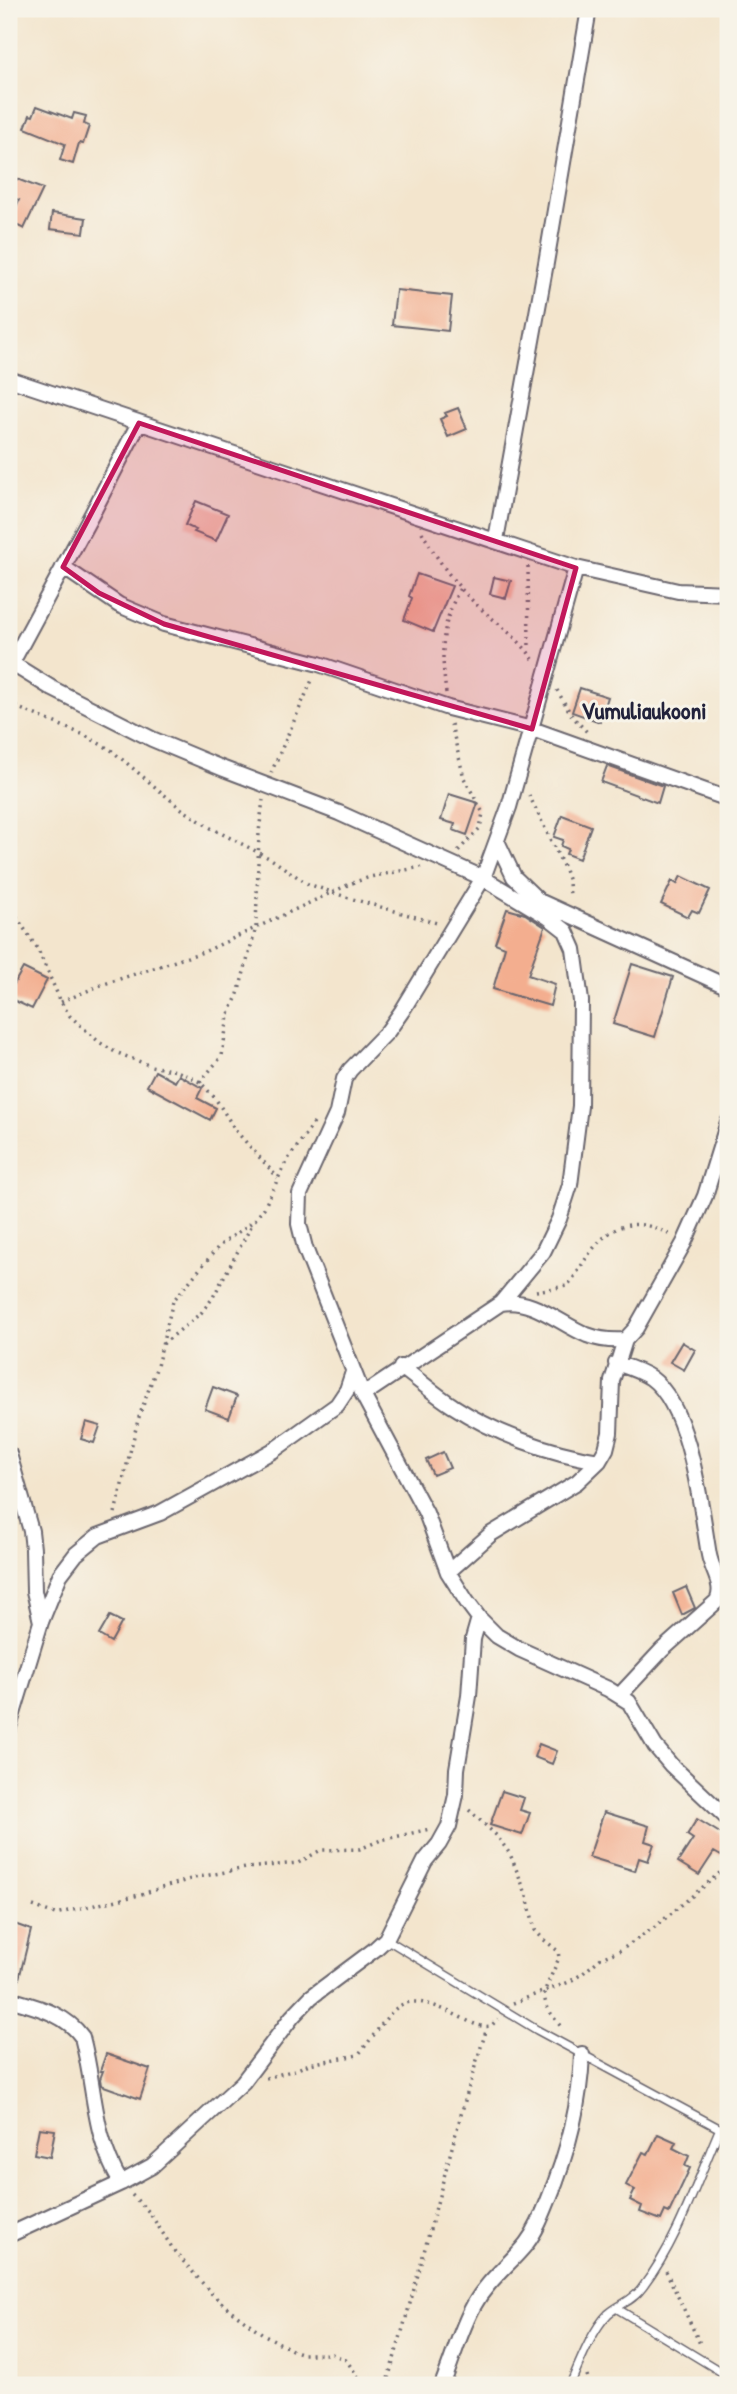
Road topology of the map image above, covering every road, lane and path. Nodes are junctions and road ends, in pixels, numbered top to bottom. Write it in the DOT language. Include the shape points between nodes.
graph roads {
  1 [pos="589,9"];
  2 [pos="9,379"];
  3 [pos="139,423"];
  4 [pos="411,513"];
  5 [pos="496,540"];
  6 [pos="527,550"];
  7 [pos="63,567"];
  8 [pos="576,568"];
  9 [pos="460,588"];
  10 [pos="728,592"];
  11 [pos="319,664"];
  12 [pos="10,666"];
  13 [pos="546,675"];
  14 [pos="9,704"];
  15 [pos="448,708"];
  16 [pos="532,729"];
  17 [pos="588,733"];
  18 [pos="519,774"];
  19 [pos="265,785"];
  20 [pos="728,799"];
  21 [pos="497,841"];
  22 [pos="259,853"];
  23 [pos="449,862"];
  24 [pos="483,878"];
  25 [pos="330,892"];
  26 [pos="9,905"];
  27 [pos="569,917"];
  28 [pos="256,928"];
  29 [pos="452,928"];
  30 [pos="728,987"];
  31 [pos="61,1002"];
  32 [pos="200,1082"];
  33 [pos="316,1120"];
  34 [pos="728,1122"];
  35 [pos="723,1160"];
  36 [pos="278,1178"];
  37 [pos="256,1220"];
  38 [pos="684,1243"];
  39 [pos="508,1302"];
  40 [pos="625,1340"];
  41 [pos="161,1345"];
  42 [pos="617,1363"];
  43 [pos="401,1367"];
  44 [pos="353,1372"];
  45 [pos="363,1395"];
  46 [pos="9,1454"];
  47 [pos="599,1461"];
  48 [pos="110,1532"];
  49 [pos="448,1572"];
  50 [pos="479,1618"];
  51 [pos="41,1622"];
  52 [pos="620,1695"];
  53 [pos="9,1727"];
  54 [pos="456,1795"];
  55 [pos="728,1819"];
  56 [pos="449,1826"];
  57 [pos="728,1867"];
  58 [pos="33,1906"];
  59 [pos="386,1939"];
  60 [pos="544,1992"];
  61 [pos="9,1999"];
  62 [pos="504,2011"];
  63 [pos="487,2028"];
  64 [pos="582,2054"];
  65 [pos="243,2082"];
  66 [pos="720,2128"];
  67 [pos="728,2133"];
  68 [pos="121,2183"];
  69 [pos="9,2235"];
  70 [pos="661,2259"];
  71 [pos="616,2308"];
  72 [pos="709,2364"];
  73 [pos="728,2376"];
  74 [pos="364,2385"];
  75 [pos="386,2385"];
  76 [pos="442,2385"];
  77 [pos="570,2385"];
  1 -- 5 [label="street"];
  2 -- 3 [label="street"];
  3 -- 4 [label="street"];
  3 -- 7 [label="street"];
  4 -- 5 [label="street"];
  4 -- 9 [label="path"];
  5 -- 6 [label="street"];
  6 -- 8 [label="street"];
  6 -- 9 [label="path" via="529,650"];
  7 -- 11 [label="street" via="119,605 164,624"];
  7 -- 12 [label="street"];
  8 -- 10 [label="street" via="678,591"];
  8 -- 13 [label="street"];
  9 -- 15 [label="path" via="442,637"];
  11 -- 15 [label="street"];
  11 -- 19 [label="path"];
  12 -- 19 [label="street" via="118,722"];
  13 -- 16 [label="street"];
  13 -- 17 [label="path"];
  14 -- 22 [label="path" via="99,743 179,807"];
  15 -- 16 [label="street"];
  15 -- 23 [label="path" via="459,765 483,820"];
  16 -- 18 [label="street"];
  16 -- 20 [label="street"];
  18 -- 21 [label="street"];
  18 -- 27 [label="path" via="565,870"];
  19 -- 22 [label="path"];
  19 -- 23 [label="street"];
  21 -- 24 [label="street"];
  21 -- 27 [label="street" via="514,877 526,890"];
  22 -- 25 [label="path" via="308,884"];
  22 -- 28 [label="path"];
  23 -- 24 [label="street"];
  23 -- 25 [label="path" via="370,877"];
  24 -- 29 [label="street"];
  24 -- 39 [label="street" via="566,931 574,949 581,1001 580,1106 570,1185 543,1252"];
  25 -- 28 [label="path"];
  25 -- 29 [label="path"];
  26 -- 31 [label="path" via="38,950"];
  27 -- 30 [label="street"];
  28 -- 31 [label="path" via="206,951"];
  28 -- 32 [label="path" via="228,1016 222,1056"];
  29 -- 44 [label="street" via="388,1031 344,1079 337,1113 300,1194 299,1224 305,1248"];
  31 -- 32 [label="path" via="83,1029 115,1052"];
  32 -- 36 [label="path"];
  33 -- 36 [label="path"];
  34 -- 35 [label="street"];
  35 -- 38 [label="street"];
  36 -- 37 [label="path"];
  37 -- 41 [label="path" via="212,1299"];
  37 -- 41 [label="path" via="219,1246 179,1292"];
  38 -- 39 [label="path" via="660,1229 632,1223 608,1234 593,1248 567,1286 529,1292"];
  38 -- 40 [label="street"];
  39 -- 40 [label="street" via="541,1310 590,1336"];
  39 -- 43 [label="street"];
  40 -- 42 [label="street"];
  41 -- 48 [label="path"];
  42 -- 47 [label="street" via="610,1433"];
  42 -- 52 [label="street" via="652,1378 679,1421 700,1494 709,1556 720,1585 717,1601"];
  43 -- 45 [label="street"];
  43 -- 47 [label="street" via="481,1422 557,1452"];
  44 -- 45 [label="street"];
  44 -- 48 [label="street" via="337,1405 274,1450 160,1513"];
  45 -- 49 [label="street" via="426,1513"];
  46 -- 51 [label="street" via="31,1531 33,1591"];
  47 -- 49 [label="street" via="577,1482 491,1534"];
  48 -- 51 [label="street" via="76,1554 60,1575"];
  49 -- 50 [label="street"];
  50 -- 52 [label="street" via="519,1649"];
  50 -- 54 [label="street"];
  51 -- 53 [label="street"];
  52 -- 55 [label="street" via="671,1765"];
  54 -- 56 [label="street"];
  54 -- 60 [label="path" via="510,1854 535,1930 558,1951"];
  56 -- 58 [label="path" via="360,1849 321,1850 298,1863 194,1878 55,1914"];
  56 -- 59 [label="street" via="425,1861"];
  57 -- 60 [label="path" via="655,1927 569,1982"];
  59 -- 62 [label="lane"];
  59 -- 65 [label="street" via="311,1997"];
  60 -- 62 [label="path" via="518,2000"];
  60 -- 64 [label="path" via="547,2007"];
  61 -- 68 [label="street" via="58,2015 82,2037 100,2137"];
  62 -- 63 [label="path"];
  62 -- 64 [label="lane"];
  63 -- 65 [label="path" via="410,2000 387,2017 358,2055"];
  63 -- 75 [label="path"];
  64 -- 66 [label="lane"];
  64 -- 76 [label="street" via="572,2132 546,2207 525,2245 474,2304"];
  65 -- 68 [label="street" via="152,2166"];
  66 -- 67 [label="lane"];
  66 -- 70 [label="lane"];
  68 -- 69 [label="street"];
  68 -- 74 [label="path" via="149,2212 175,2252 229,2309 292,2350 346,2360"];
  70 -- 71 [label="lane" via="633,2298"];
  70 -- 72 [label="path"];
  71 -- 72 [label="lane"];
  71 -- 77 [label="lane" via="600,2325"];
  72 -- 73 [label="lane"];
}
